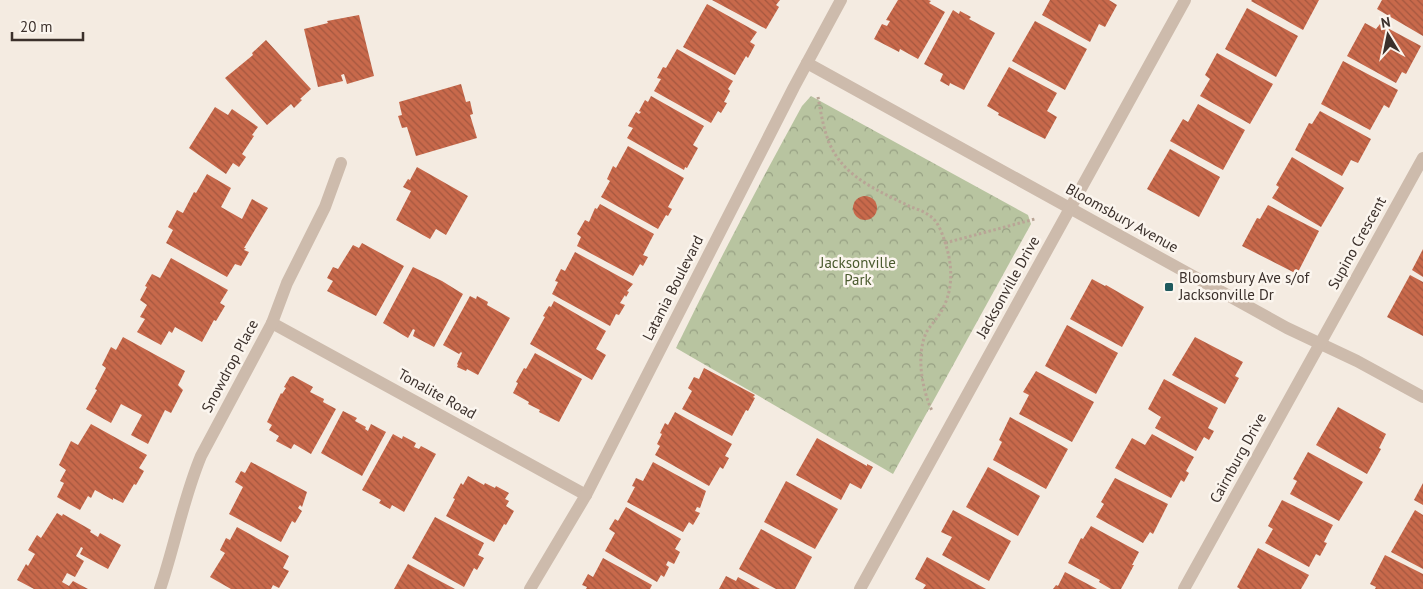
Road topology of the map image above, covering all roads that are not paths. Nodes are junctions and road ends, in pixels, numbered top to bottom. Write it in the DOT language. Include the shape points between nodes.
graph roads {
  1 [pos="841,0"];
  2 [pos="1185,0"];
  3 [pos="807,63"];
  4 [pos="1423,158"];
  5 [pos="340,163"];
  6 [pos="1070,208"];
  7 [pos="272,323"];
  8 [pos="1320,344"];
  9 [pos="1423,397"];
  10 [pos="586,495"];
  11 [pos="160,589"];
  12 [pos="530,589"];
  13 [pos="860,589"];
  14 [pos="1184,589"];
  1 -- 3 [label="street, Latania Boulevard"];
  2 -- 6 [label="street, Jacksonville Drive"];
  3 -- 6 [label="street, Bloomsbury Avenue"];
  3 -- 10 [label="street, Latania Boulevard"];
  4 -- 8 [label="street, Supino Crescent"];
  5 -- 7 [label="street, Snowdrop Place" via="325,207 287,283"];
  6 -- 8 [label="street, Bloomsbury Avenue"];
  6 -- 13 [label="street, Jacksonville Drive"];
  7 -- 10 [label="street, Tonalite Road"];
  7 -- 11 [label="street, Snowdrop Place" via="192,477"];
  8 -- 9 [label="street, Bloomsbury Avenue"];
  8 -- 14 [label="street, Cairnburg Drive"];
  10 -- 12 [label="street, Latania Boulevard"];
}
